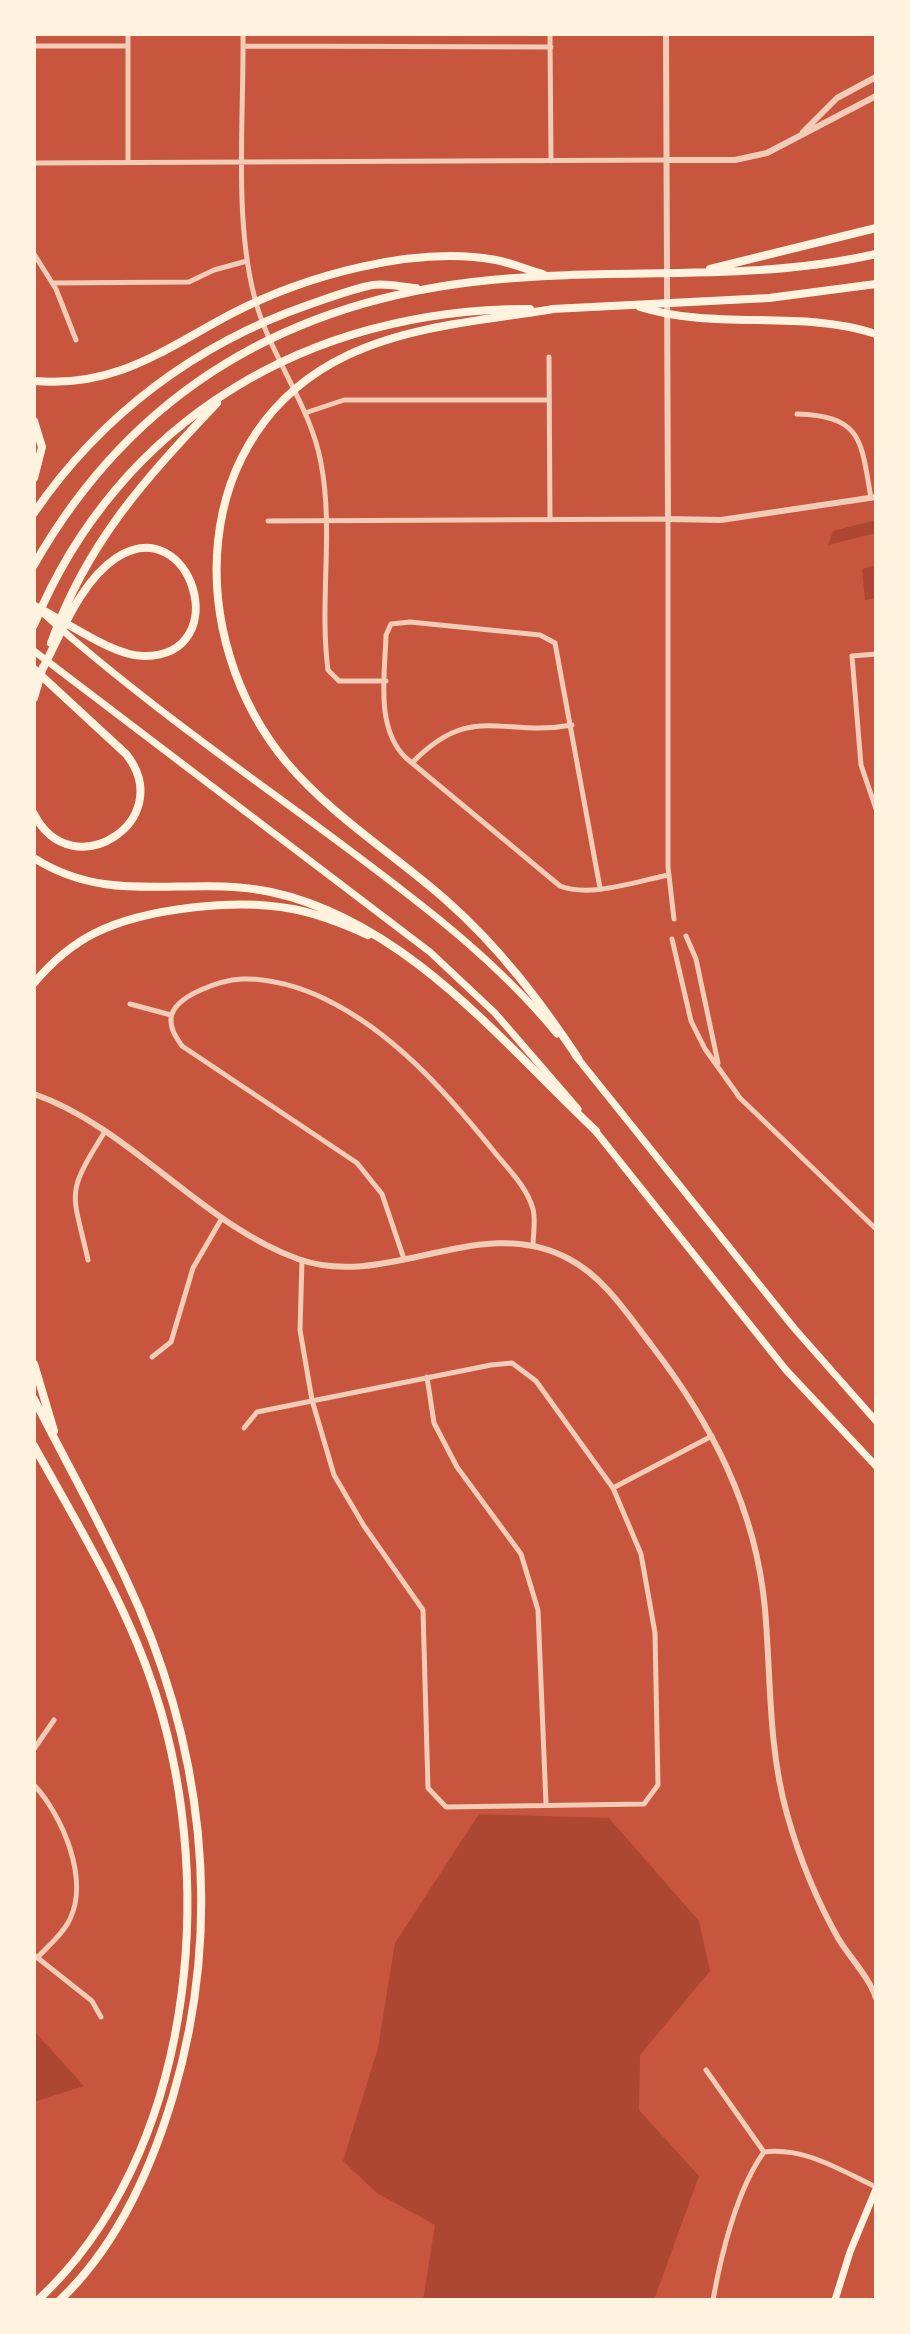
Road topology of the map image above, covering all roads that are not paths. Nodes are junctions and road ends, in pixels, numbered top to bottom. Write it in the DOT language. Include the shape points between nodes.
graph roads {
  1 [pos="128,34"];
  2 [pos="243,34"];
  3 [pos="550,34"];
  4 [pos="666,34"];
  5 [pos="34,46"];
  6 [pos="128,46"];
  7 [pos="243,46"];
  8 [pos="551,47"];
  9 [pos="876,77"];
  10 [pos="876,96"];
  11 [pos="796,139"];
  12 [pos="667,160"];
  13 [pos="551,161"];
  14 [pos="128,162"];
  15 [pos="244,162"];
  16 [pos="34,163"];
  17 [pos="876,228"];
  18 [pos="34,254"];
  19 [pos="876,254"];
  20 [pos="247,261"];
  21 [pos="697,273"];
  22 [pos="551,277"];
  23 [pos="52,283"];
  24 [pos="876,284"];
  25 [pos="428,289"];
  26 [pos="635,305"];
  27 [pos="554,309"];
  28 [pos="876,334"];
  29 [pos="76,340"];
  30 [pos="549,357"];
  31 [pos="34,381"];
  32 [pos="229,391"];
  33 [pos="549,400"];
  34 [pos="305,413"];
  35 [pos="797,414"];
  36 [pos="34,421"];
  37 [pos="34,478"];
  38 [pos="873,498"];
  39 [pos="34,513"];
  40 [pos="550,519"];
  41 [pos="668,519"];
  42 [pos="325,520"];
  43 [pos="268,521"];
  44 [pos="34,565"];
  45 [pos="35,605"];
  46 [pos="34,625"];
  47 [pos="34,651"];
  48 [pos="876,654"];
  49 [pos="38,670"];
  50 [pos="386,681"];
  51 [pos="34,699"];
  52 [pos="572,725"];
  53 [pos="412,763"];
  54 [pos="876,809"];
  55 [pos="34,814"];
  56 [pos="37,860"];
  57 [pos="669,875"];
  58 [pos="600,888"];
  59 [pos="674,919"];
  60 [pos="686,936"];
  61 [pos="672,939"];
  62 [pos="390,946"];
  63 [pos="34,983"];
  64 [pos="130,1004"];
  65 [pos="171,1015"];
  66 [pos="578,1058"];
  67 [pos="723,1075"];
  68 [pos="34,1094"];
  69 [pos="596,1131"];
  70 [pos="104,1133"];
  71 [pos="223,1217"];
  72 [pos="876,1229"];
  73 [pos="533,1246"];
  74 [pos="404,1259"];
  75 [pos="88,1260"];
  76 [pos="302,1260"];
  77 [pos="152,1357"];
  78 [pos="34,1364"];
  79 [pos="427,1377"];
  80 [pos="34,1399"];
  81 [pos="312,1400"];
  82 [pos="876,1421"];
  83 [pos="244,1428"];
  84 [pos="712,1436"];
  85 [pos="34,1446"];
  86 [pos="60,1451"];
  87 [pos="876,1466"];
  88 [pos="613,1488"];
  89 [pos="54,1720"];
  90 [pos="34,1749"];
  91 [pos="34,1785"];
  92 [pos="546,1804"];
  93 [pos="36,1956"];
  94 [pos="876,1995"];
  95 [pos="101,2017"];
  96 [pos="706,2070"];
  97 [pos="764,2152"];
  98 [pos="876,2188"];
  99 [pos="38,2300"];
  100 [pos="60,2300"];
  101 [pos="713,2300"];
  102 [pos="835,2300"];
  1 -- 6 [label="street"];
  2 -- 7 [label="street"];
  3 -- 8 [label="street"];
  4 -- 12 [label="street"];
  5 -- 6 [label="street"];
  6 -- 14 [label="street"];
  7 -- 8 [label="street"];
  7 -- 15 [label="street"];
  8 -- 13 [label="street"];
  9 -- 11 [label="street" via="837,98"];
  10 -- 11 [label="street"];
  11 -- 12 [label="street" via="740,159"];
  12 -- 13 [label="street"];
  12 -- 41 [label="street"];
  13 -- 15 [label="street"];
  14 -- 15 [label="street"];
  14 -- 16 [label="street"];
  15 -- 20 [label="street"];
  17 -- 21 [label="highway"];
  18 -- 23 [label="street"];
  19 -- 21 [label="highway" via="802,267"];
  20 -- 23 [label="street" via="189,282"];
  20 -- 34 [label="street" via="265,332"];
  21 -- 22 [label="highway"];
  22 -- 25 [label="highway"];
  22 -- 31 [label="highway" via="496,260 433,258 354,270 289,288 127,370 73,381"];
  23 -- 29 [label="street"];
  24 -- 26 [label="highway" via="801,296"];
  25 -- 39 [label="highway" via="375,285 295,310 226,341 170,375 120,415 75,459"];
  25 -- 44 [label="highway" via="378,298 299,325 236,356 169,402 122,445 67,511"];
  26 -- 27 [label="highway"];
  26 -- 28 [label="highway" via="692,319 822,324"];
  27 -- 32 [label="highway" via="484,310 378,325 305,350"];
  27 -- 66 [label="highway" via="386,341 348,355 313,377 254,437 235,473 217,546 220,618 231,662 271,741 301,778 446,901 523,977"];
  30 -- 33 [label="street"];
  32 -- 46 [label="highway" via="161,443 110,497 67,559"];
  32 -- 49 [label="highway" via="146,479 104,533"];
  33 -- 34 [label="street" via="344,400"];
  33 -- 40 [label="street"];
  34 -- 42 [label="street" via="322,467"];
  35 -- 38 [label="street" via="832,417 855,432"];
  36 -- 37 [label="highway" via="42,447"];
  38 -- 41 [label="street" via="721,520"];
  40 -- 41 [label="street"];
  40 -- 42 [label="street"];
  41 -- 57 [label="street"];
  42 -- 43 [label="street"];
  42 -- 50 [label="street" via="329,674 339,681"];
  45 -- 49 [label="highway" via="94,636 136,655 154,655 172,649 186,636 196,616 196,594 178,562 156,551 116,559 84,595"];
  45 -- 66 [label="main road" via="433,913 509,981"];
  47 -- 69 [label="main road" via="430,952 514,1033"];
  48 -- 54 [label="street" via="852,656 860,758"];
  49 -- 51 [label="highway"];
  49 -- 55 [label="highway" via="132,761 140,784 137,809 119,835 91,846 60,841"];
  50 -- 52 [label="street" via="386,635 394,623 540,635 557,646"];
  50 -- 53 [label="street" via="387,732"];
  52 -- 53 [label="street" via="463,727"];
  52 -- 58 [label="street"];
  53 -- 58 [label="street" via="555,882 573,890"];
  56 -- 62 [label="highway" via="74,879 108,887 229,886 281,894 345,917"];
  57 -- 58 [label="street"];
  57 -- 59 [label="street"];
  60 -- 67 [label="street"];
  61 -- 67 [label="street" via="691,1021"];
  62 -- 63 [label="highway" via="302,911 264,905 213,907 139,918 96,932 61,955"];
  62 -- 69 [label="highway" via="467,1008"];
  64 -- 65 [label="street"];
  65 -- 73 [label="street" via="208,985 242,979 279,983 325,999 392,1043 441,1087 525,1189 534,1212"];
  65 -- 74 [label="street" via="172,1030 182,1046 357,1163 382,1194"];
  66 -- 82 [label="main road" via="794,1328"];
  67 -- 72 [label="street" via="757,1119"];
  68 -- 70 [label="street"];
  69 -- 87 [label="main road" via="786,1370"];
  70 -- 71 [label="street"];
  70 -- 75 [label="street" via="79,1174 74,1195"];
  71 -- 76 [label="street" via="265,1246"];
  71 -- 77 [label="street" via="193,1268 171,1342"];
  73 -- 74 [label="street" via="497,1241"];
  73 -- 84 [label="street" via="570,1259 611,1292 689,1393"];
  74 -- 76 [label="street" via="357,1267 325,1267"];
  76 -- 81 [label="street" via="300,1330"];
  78 -- 86 [label="highway"];
  79 -- 81 [label="street"];
  79 -- 88 [label="street" via="512,1363 536,1381"];
  79 -- 92 [label="street" via="434,1423 457,1467 521,1554 538,1610"];
  80 -- 86 [label="highway"];
  81 -- 83 [label="street" via="257,1412"];
  81 -- 92 [label="street" via="334,1475 423,1610 428,1788 446,1807"];
  84 -- 88 [label="street"];
  84 -- 94 [label="street" via="736,1483 754,1543 765,1608 773,1748 791,1828 822,1908"];
  85 -- 99 [label="highway" via="119,1601 155,1692 177,1776 188,1884 178,2012 151,2118 107,2216 82,2254"];
  86 -- 100 [label="highway" via="125,1577 169,1687 193,1785 203,1905 188,2037 157,2144 120,2224"];
  88 -- 92 [label="street" via="641,1554 655,1633 658,1785 644,1804"];
  89 -- 90 [label="street"];
  91 -- 93 [label="street" via="56,1819 76,1872 71,1916"];
  93 -- 95 [label="street" via="92,2001"];
  96 -- 97 [label="street"];
  97 -- 98 [label="street" via="786,2149 811,2157"];
  97 -- 101 [label="street" via="753,2166 724,2247"];
  98 -- 102 [label="main road"];
}
